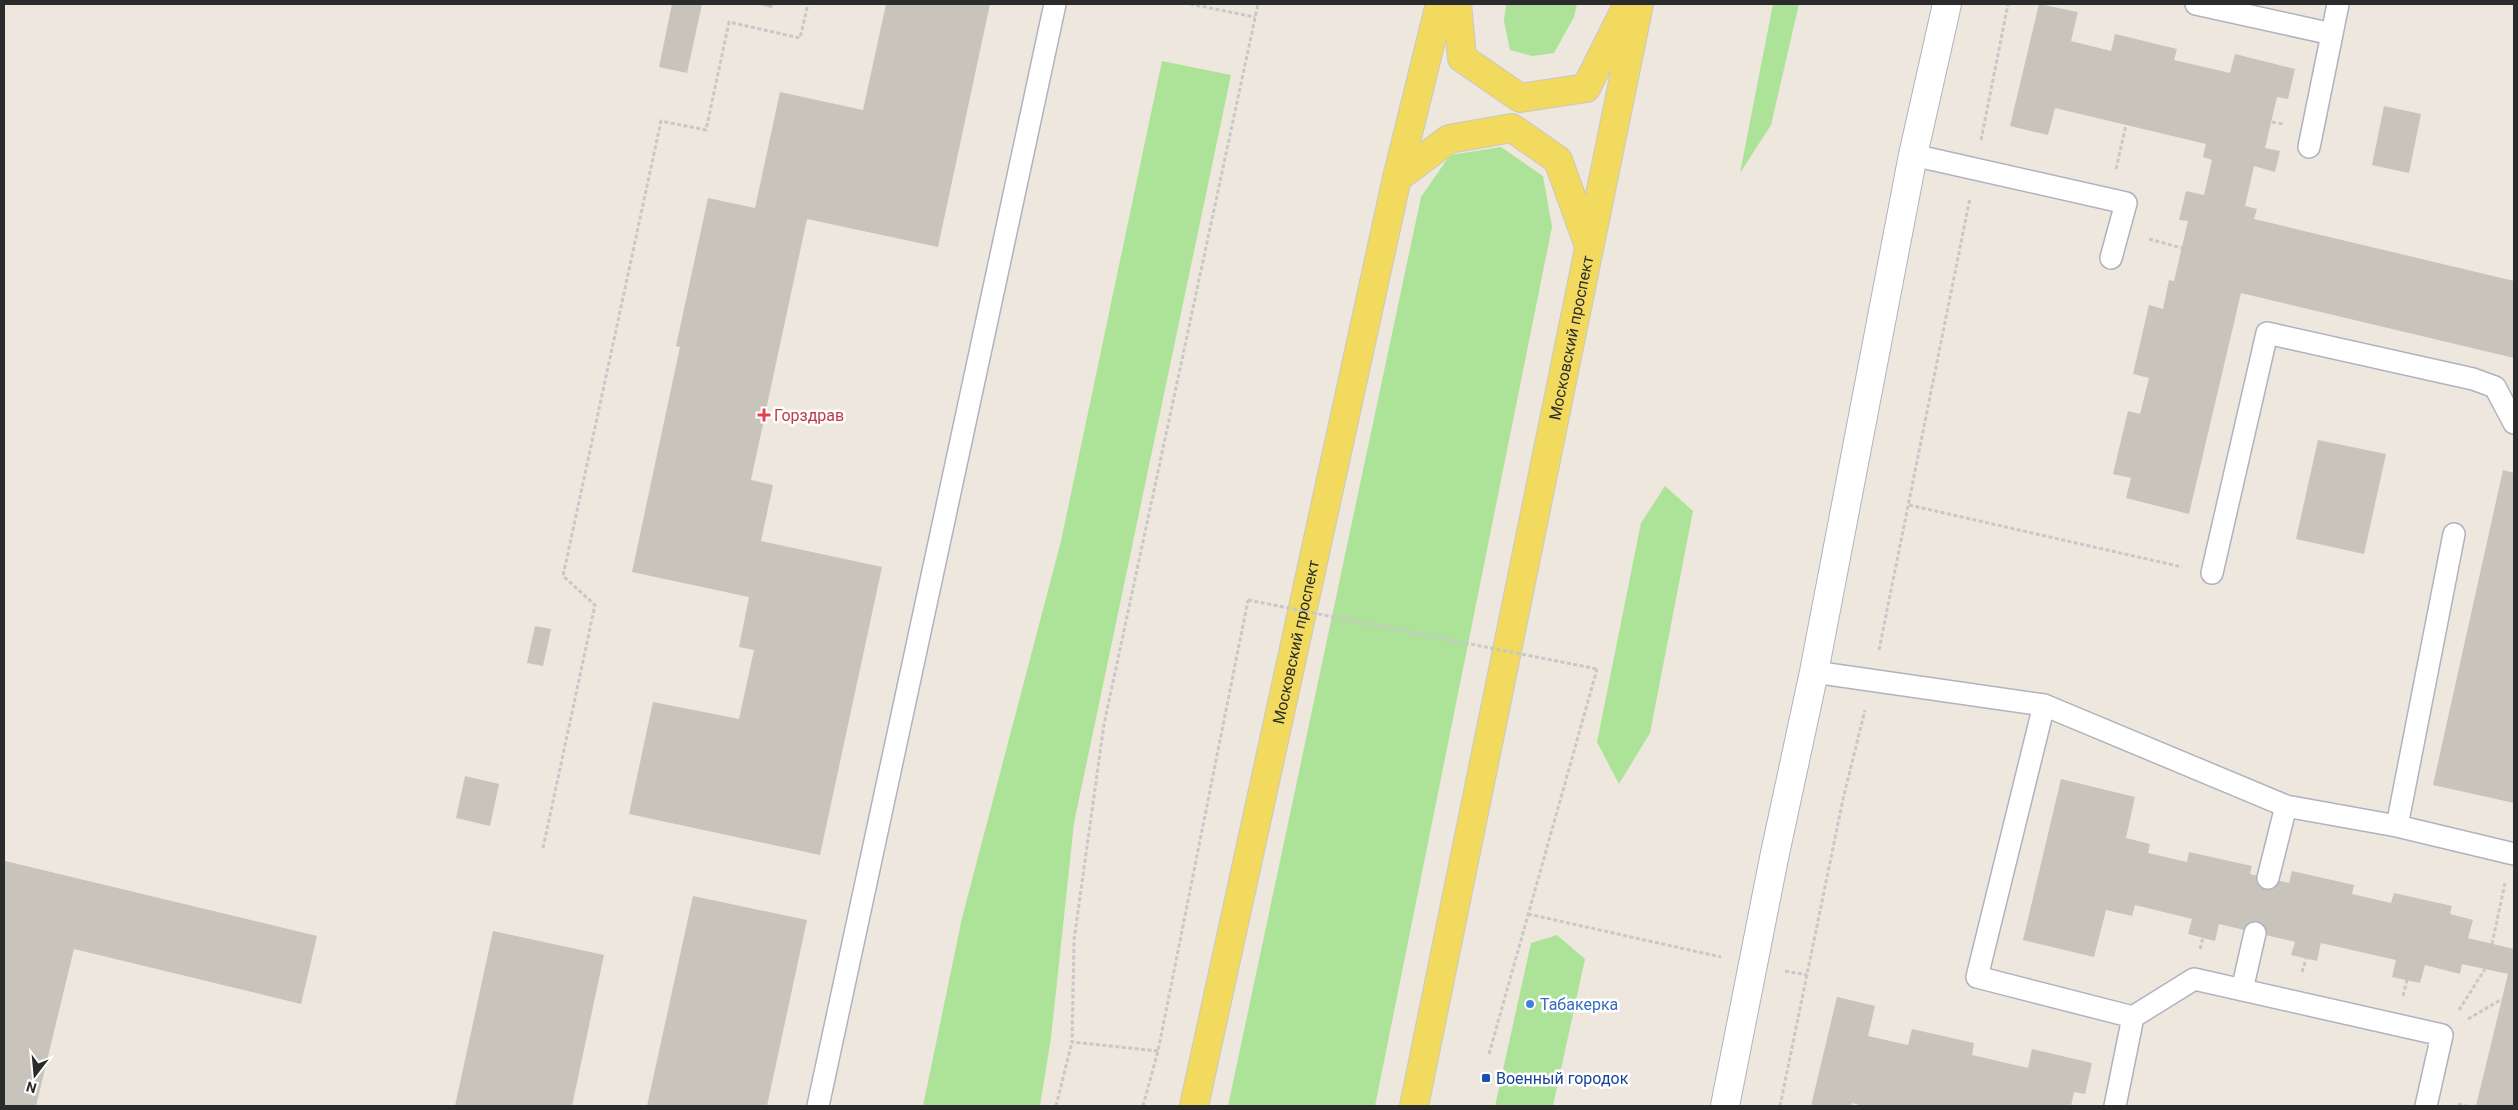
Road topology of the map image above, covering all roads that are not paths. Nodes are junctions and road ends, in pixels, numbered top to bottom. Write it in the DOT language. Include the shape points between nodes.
graph roads {
  1 [pos="1055,4"];
  2 [pos="1440,4"];
  3 [pos="1457,4"];
  4 [pos="1628,4"];
  5 [pos="1639,4"];
  6 [pos="1947,4"];
  7 [pos="2196,4"];
  8 [pos="2338,4"];
  9 [pos="2332,34"];
  10 [pos="2310,147"];
  11 [pos="1913,155"];
  12 [pos="1397,178"];
  13 [pos="1589,246"];
  14 [pos="2111,258"];
  15 [pos="2514,423"];
  16 [pos="2454,534"];
  17 [pos="2212,573"];
  18 [pos="1814,672"];
  19 [pos="2044,705"];
  20 [pos="2286,806"];
  21 [pos="2397,826"];
  22 [pos="2513,853"];
  23 [pos="2268,878"];
  24 [pos="2255,933"];
  25 [pos="2242,990"];
  26 [pos="2133,1017"];
  27 [pos="818,1106"];
  28 [pos="1194,1106"];
  29 [pos="1414,1106"];
  30 [pos="1725,1106"];
  31 [pos="2115,1106"];
  32 [pos="2426,1106"];
  1 -- 27 [label="lane"];
  2 -- 12 [label="main road, Московский проспект"];
  3 -- 4 [label="main road" via="1462,58 1520,98 1586,88"];
  5 -- 13 [label="main road, Московский проспект"];
  6 -- 11 [label="street"];
  7 -- 9 [label="lane"];
  8 -- 9 [label="lane"];
  9 -- 10 [label="lane"];
  11 -- 14 [label="lane" via="2126,203"];
  11 -- 18 [label="street"];
  12 -- 13 [label="main road, Московский проспект" via="1449,139 1512,128 1558,160"];
  12 -- 28 [label="main road, Московский проспект"];
  13 -- 29 [label="main road, Московский проспект"];
  15 -- 17 [label="lane" via="2495,387 2473,379 2267,333"];
  16 -- 21 [label="lane"];
  18 -- 19 [label="lane"];
  18 -- 30 [label="street"];
  19 -- 20 [label="lane"];
  19 -- 26 [label="lane" via="1977,977"];
  20 -- 21 [label="lane"];
  20 -- 23 [label="lane"];
  21 -- 22 [label="lane"];
  24 -- 25 [label="lane"];
  25 -- 26 [label="lane" via="2194,979"];
  25 -- 32 [label="lane" via="2442,1035"];
  26 -- 31 [label="lane"];
}
